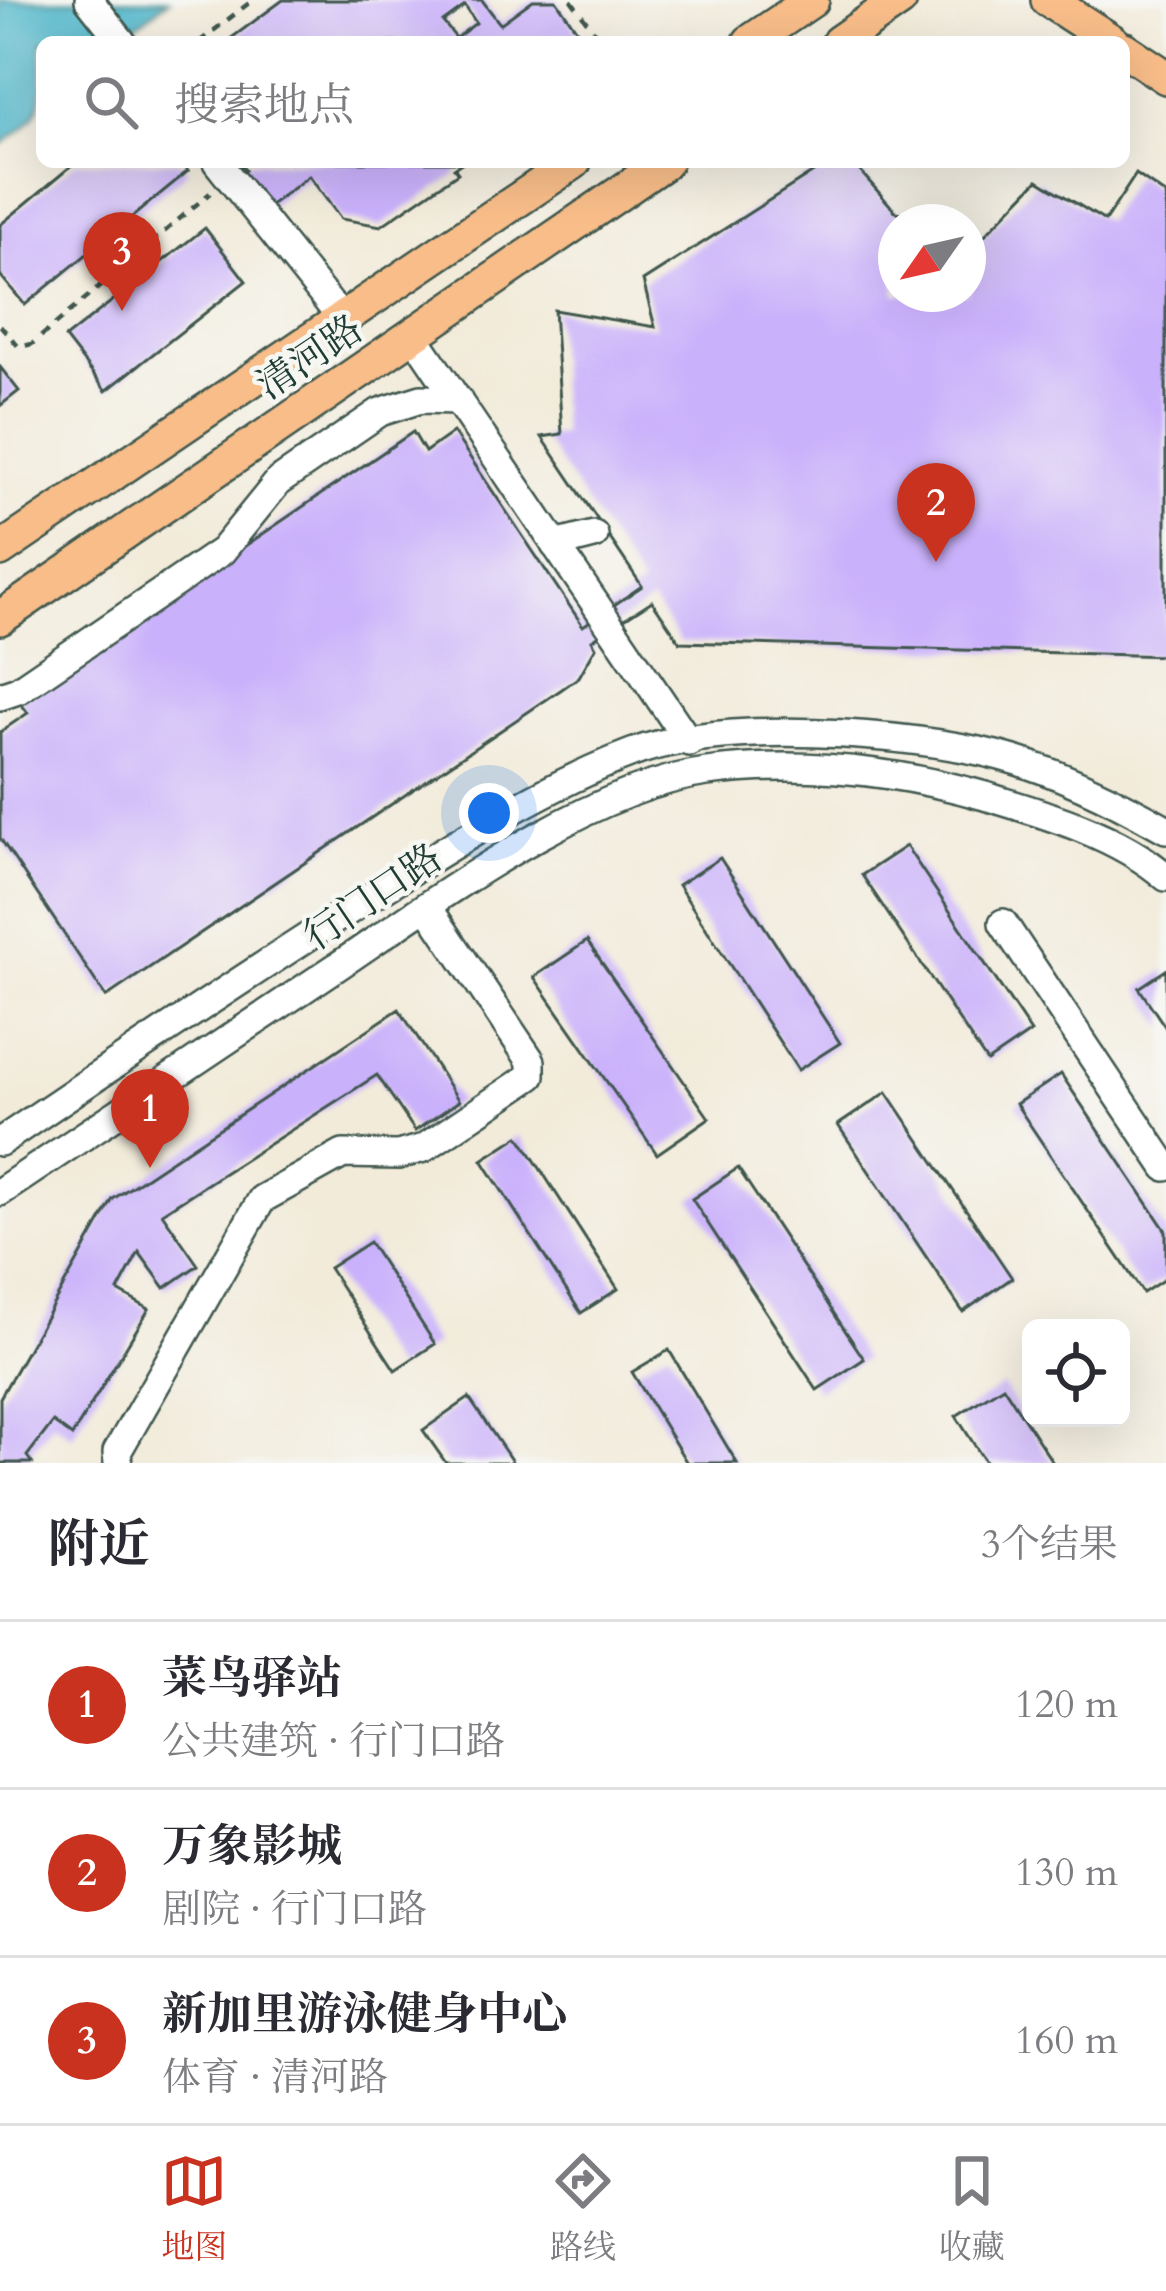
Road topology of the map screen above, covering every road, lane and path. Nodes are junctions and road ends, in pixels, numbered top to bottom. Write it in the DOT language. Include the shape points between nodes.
graph roads {
  1 [pos="89,0"];
  2 [pos="253,0"];
  3 [pos="571,0"];
  4 [pos="812,0"];
  5 [pos="900,0"];
  6 [pos="1048,0"];
  7 [pos="117,36"];
  8 [pos="207,36"];
  9 [pos="598,36"];
  10 [pos="759,36"];
  11 [pos="848,36"];
  12 [pos="1104,36"];
  13 [pos="1130,54"];
  14 [pos="1166,77"];
  15 [pos="565,168"];
  16 [pos="656,168"];
  17 [pos="216,176"];
  18 [pos="342,319"];
  19 [pos="0,325"];
  20 [pos="414,335"];
  21 [pos="458,400"];
  22 [pos="593,535"];
  23 [pos="555,545"];
  24 [pos="0,550"];
  25 [pos="0,618"];
  26 [pos="0,696"];
  27 [pos="689,742"];
  28 [pos="1166,829"];
  29 [pos="1166,877"];
  30 [pos="427,906"];
  31 [pos="1003,923"];
  32 [pos="0,1142"];
  33 [pos="1166,1167"];
  34 [pos="0,1192"];
  35 [pos="118,1463"];
  1 -- 7 [label="street"];
  2 -- 8 [label="path"];
  3 -- 9 [label="path"];
  4 -- 10 [label="main road"];
  5 -- 11 [label="main road"];
  6 -- 12 [label="main road"];
  13 -- 14 [label="main road"];
  15 -- 18 [label="main road, 清河路"];
  16 -- 20 [label="main road, 清河路"];
  17 -- 18 [label="street"];
  17 -- 19 [label="path" via="32,344 19,347"];
  18 -- 24 [label="main road, 清河路"];
  20 -- 21 [label="street"];
  20 -- 25 [label="main road, 清河路"];
  21 -- 23 [label="street"];
  21 -- 26 [label="street" via="421,399 380,412 278,482 223,551"];
  22 -- 23 [label="street"];
  23 -- 27 [label="street"];
  27 -- 28 [label="street, 行门口路" via="738,734 881,737 1001,756"];
  27 -- 32 [label="street, 行门口路" via="635,751 493,820"];
  29 -- 30 [label="street, 行门口路" via="1045,814 936,782 842,766 704,772 612,802"];
  30 -- 34 [label="street, 行门口路"];
  30 -- 35 [label="street" via="531,1061 531,1076 424,1148 343,1154 262,1198 117,1452"];
  31 -- 33 [label="street"];
}
